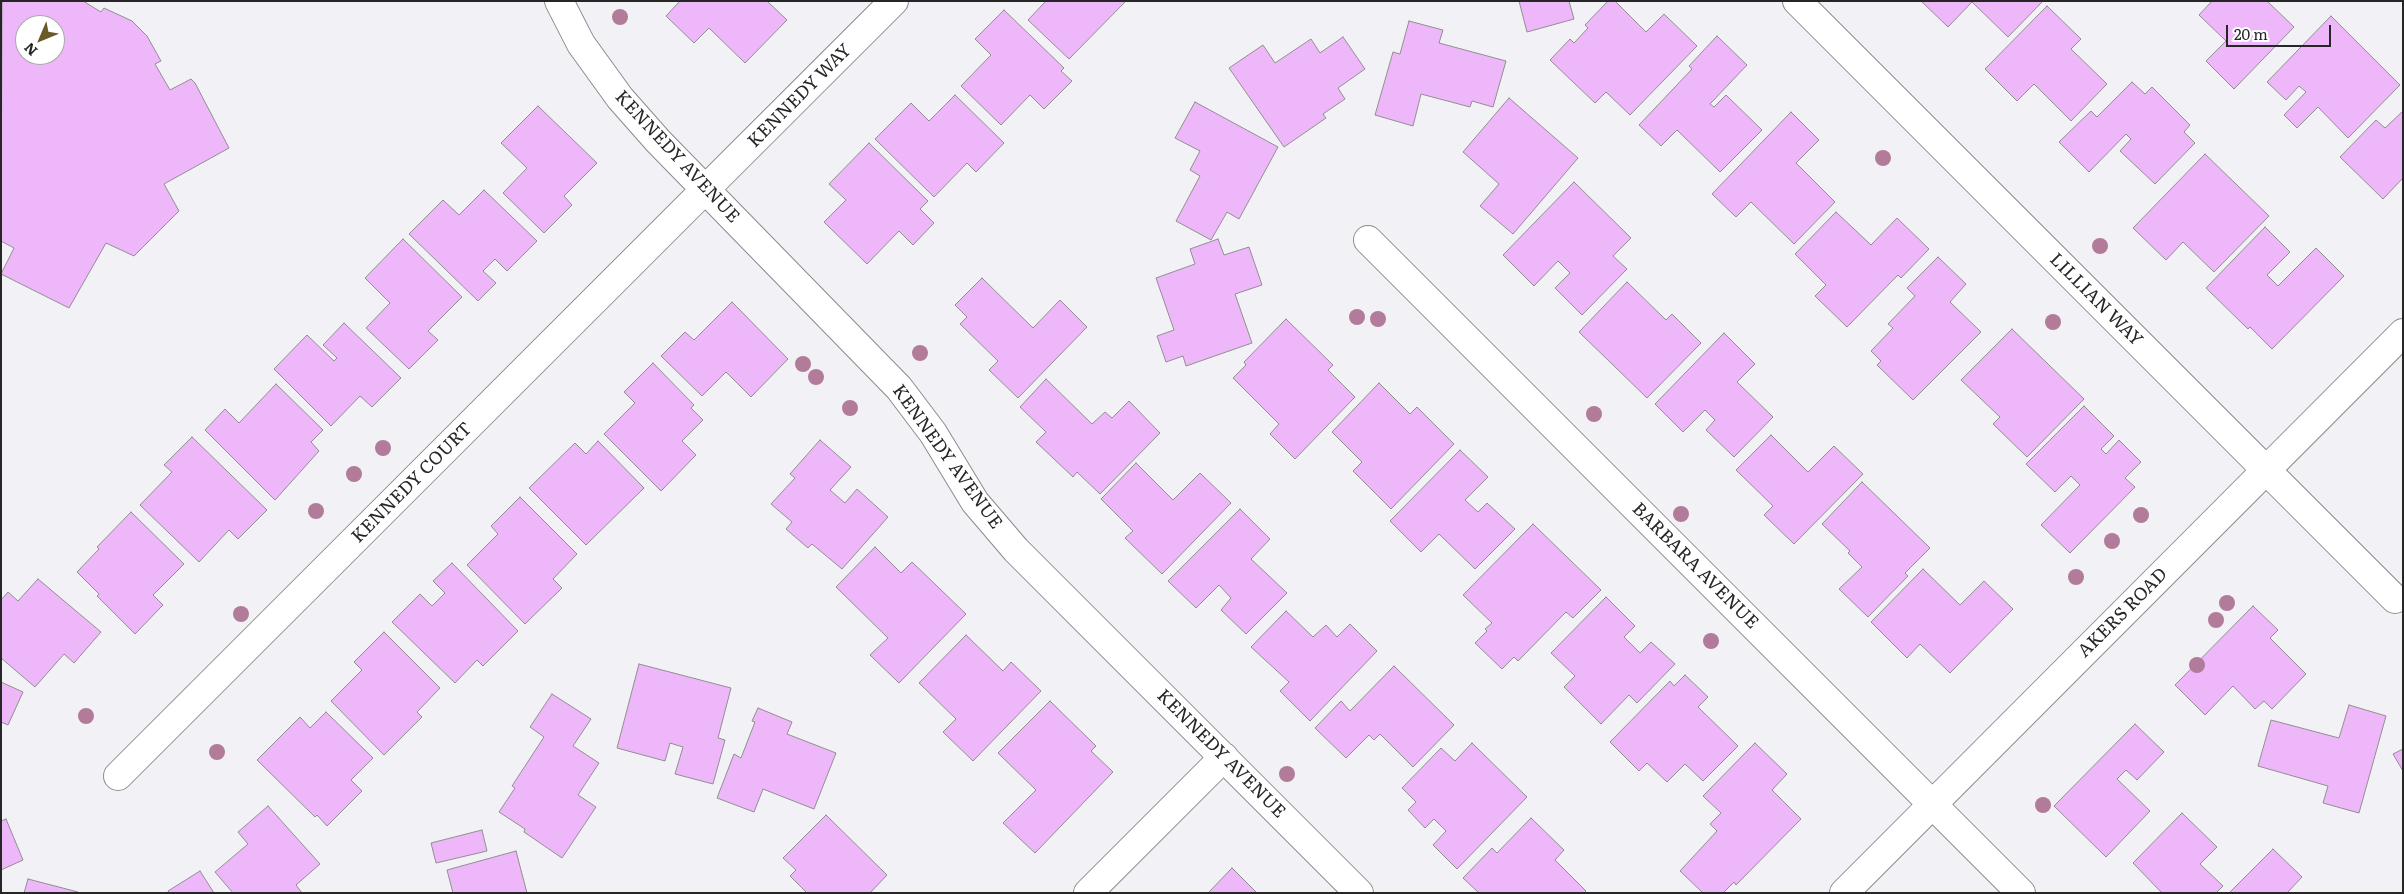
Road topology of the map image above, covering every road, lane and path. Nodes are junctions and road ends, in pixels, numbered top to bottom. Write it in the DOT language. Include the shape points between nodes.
graph roads {
  1 [pos="559,1"];
  2 [pos="894,1"];
  3 [pos="1797,1"];
  4 [pos="706,190"];
  5 [pos="1368,240"];
  6 [pos="2403,334"];
  7 [pos="2266,470"];
  8 [pos="2395,599"];
  9 [pos="1224,757"];
  10 [pos="118,776"];
  11 [pos="1932,804"];
  12 [pos="1088,893"];
  13 [pos="1359,893"];
  14 [pos="1844,893"];
  15 [pos="2021,893"];
  1 -- 4 [label="street, KENNEDY AVENUE" via="581,44 620,98"];
  2 -- 4 [label="street, KENNEDY WAY"];
  3 -- 7 [label="street, LILLIAN WAY"];
  4 -- 9 [label="street, KENNEDY AVENUE" via="899,388 933,433 975,502 1016,550"];
  4 -- 10 [label="street, KENNEDY COURT"];
  5 -- 11 [label="street, BARBARA AVENUE"];
  6 -- 7 [label="street, AKERS ROAD"];
  7 -- 8 [label="street, LILLIAN WAY"];
  7 -- 11 [label="street, AKERS ROAD"];
  9 -- 12 [label="street"];
  9 -- 13 [label="street, KENNEDY AVENUE"];
  11 -- 14 [label="street, AKERS ROAD"];
  11 -- 15 [label="street, BARBARA AVENUE"];
}
